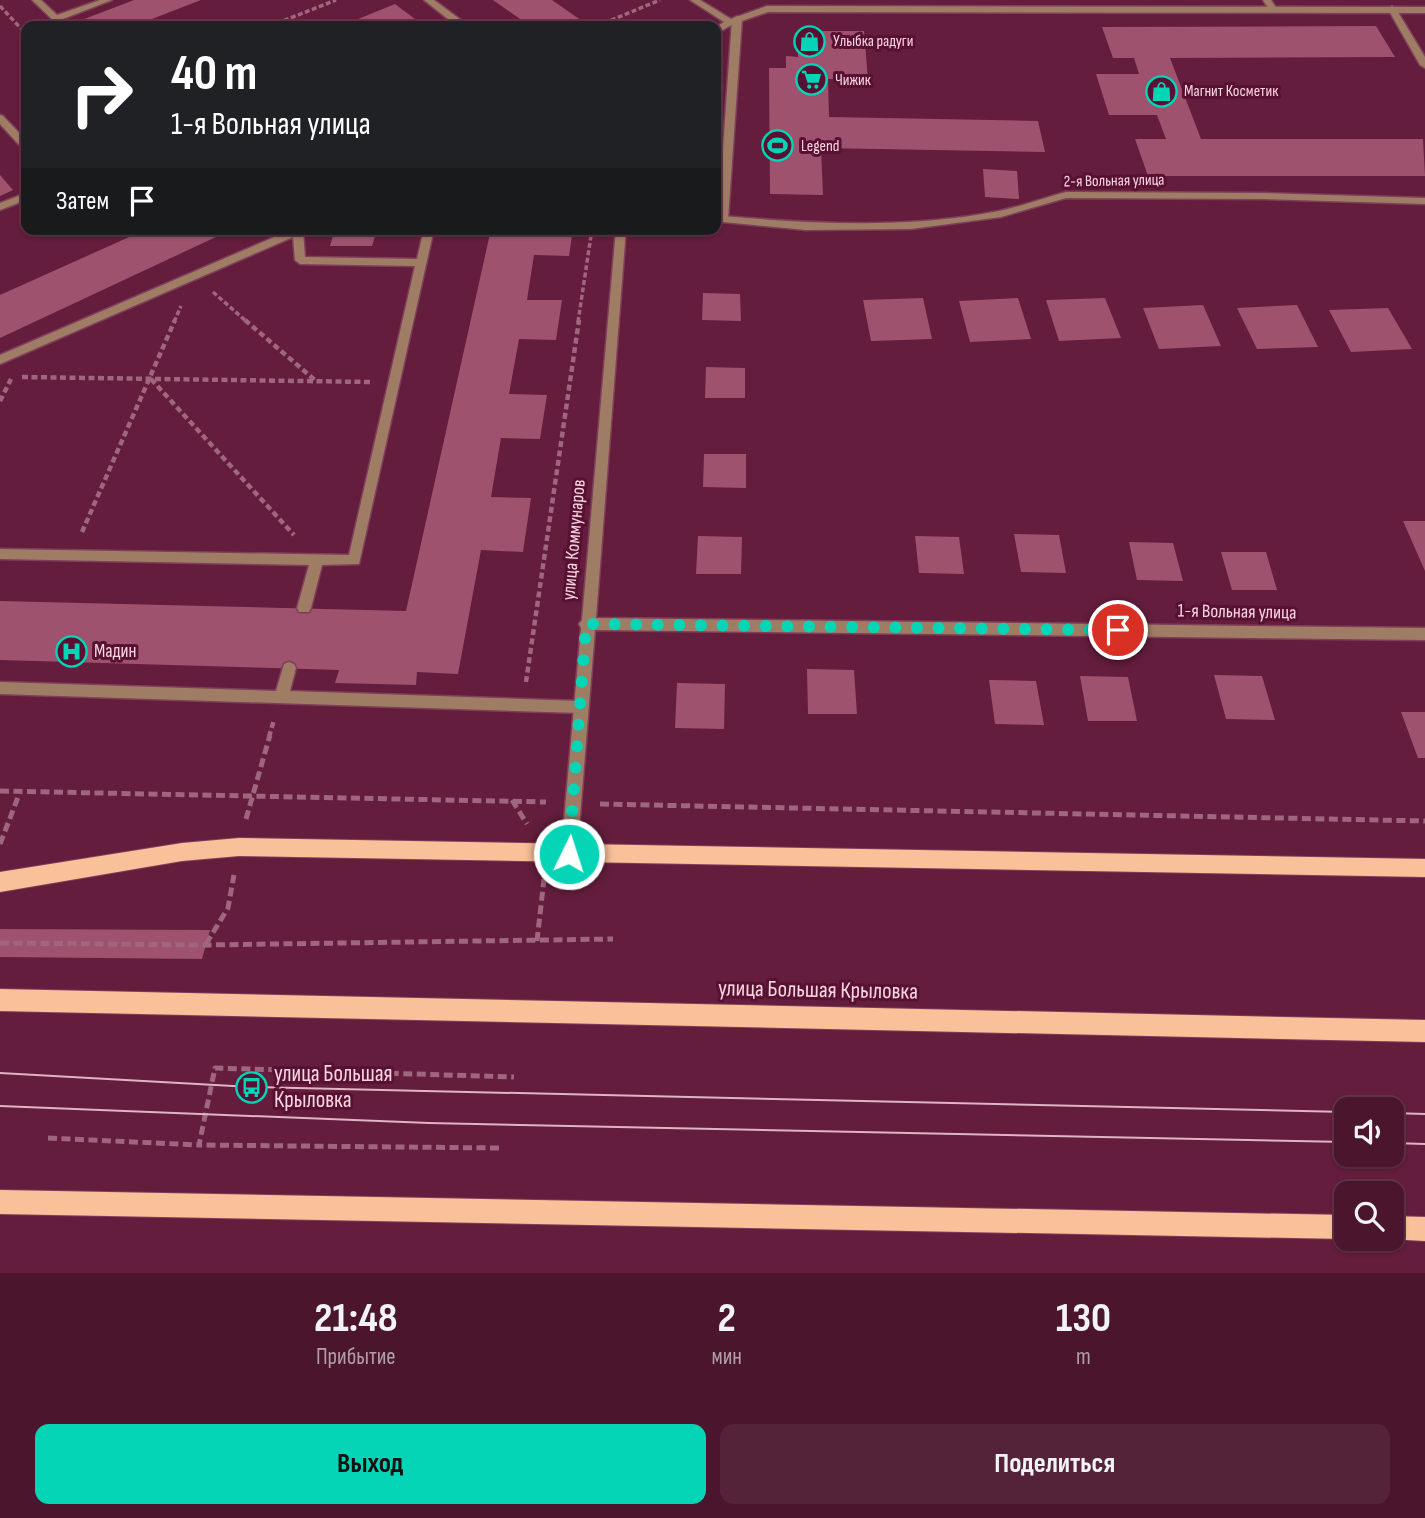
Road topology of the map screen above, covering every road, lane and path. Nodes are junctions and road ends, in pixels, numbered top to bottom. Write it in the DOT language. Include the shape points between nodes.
graph roads {
  1 [pos="36,0"];
  2 [pos="108,0"];
  3 [pos="336,0"];
  4 [pos="428,0"];
  5 [pos="660,0"];
  6 [pos="694,0"];
  7 [pos="777,0"];
  8 [pos="1268,0"];
  9 [pos="0,6"];
  10 [pos="767,9"];
  11 [pos="1273,9"];
  12 [pos="1392,9"];
  13 [pos="1425,10"];
  14 [pos="455,19"];
  15 [pos="284,21"];
  16 [pos="450,21"];
  17 [pos="458,21"];
  18 [pos="609,21"];
  19 [pos="734,21"];
  20 [pos="21,28"];
  21 [pos="721,29"];
  22 [pos="1425,65"];
  23 [pos="0,118"];
  24 [pos="21,141"];
  25 [pos="21,197"];
  26 [pos="1425,201"];
  27 [pos="0,207"];
  28 [pos="287,235"];
  29 [pos="298,235"];
  30 [pos="428,235"];
  31 [pos="591,235"];
  32 [pos="620,235"];
  33 [pos="421,263"];
  34 [pos="194,276"];
  35 [pos="0,360"];
  36 [pos="150,379"];
  37 [pos="316,381"];
  38 [pos="395,383"];
  39 [pos="0,401"];
  40 [pos="0,554"];
  41 [pos="72,555"];
  42 [pos="317,560"];
  43 [pos="304,608"];
  44 [pos="586,624"];
  45 [pos="1425,634"];
  46 [pos="289,668"];
  47 [pos="0,688"];
  48 [pos="281,697"];
  49 [pos="523,705"];
  50 [pos="580,707"];
  51 [pos="0,791"];
  52 [pos="20,792"];
  53 [pos="572,803"];
  54 [pos="1425,821"];
  55 [pos="0,844"];
  56 [pos="569,854"];
  57 [pos="1425,867"];
  58 [pos="0,882"];
  59 [pos="613,939"];
  60 [pos="0,943"];
  61 [pos="0,1000"];
  62 [pos="1425,1031"];
  63 [pos="514,1077"];
  64 [pos="48,1138"];
  65 [pos="199,1145"];
  66 [pos="499,1148"];
  67 [pos="0,1202"];
  68 [pos="1334,1227"];
  69 [pos="1404,1228"];
  70 [pos="1425,1229"];
  1 -- 2 [label="street" via="55,19"];
  3 -- 15 [label="path"];
  4 -- 14 [label="street"];
  5 -- 18 [label="path"];
  6 -- 19 [label="street"];
  7 -- 10 [label="street"];
  8 -- 11 [label="street"];
  9 -- 20 [label="path"];
  10 -- 11 [label="street"];
  10 -- 19 [label="street"];
  11 -- 12 [label="street"];
  12 -- 13 [label="street"];
  12 -- 22 [label="street"];
  14 -- 16 [label="street"];
  14 -- 17 [label="street"];
  19 -- 21 [label="street"];
  19 -- 26 [label="street, 2-я Вольная улица" via="723,219 806,228 911,226 1001,214 1066,195"];
  23 -- 24 [label="street"];
  25 -- 27 [label="street"];
  28 -- 34 [label="street"];
  29 -- 33 [label="street" via="300,260"];
  30 -- 33 [label="street"];
  31 -- 49 [label="path"];
  32 -- 44 [label="street, улица Коммунаров"];
  33 -- 38 [label="street"];
  34 -- 35 [label="street"];
  34 -- 36 [label="path"];
  34 -- 37 [label="path"];
  36 -- 37 [label="path"];
  36 -- 39 [label="path" via="13,376"];
  36 -- 41 [label="path"];
  36 -- 42 [label="path"];
  37 -- 38 [label="path"];
  38 -- 42 [label="street" via="354,560"];
  40 -- 41 [label="street"];
  41 -- 42 [label="street"];
  42 -- 43 [label="street"];
  44 -- 45 [label="street, 1-я Вольная улица"];
  44 -- 50 [label="street, улица Коммунаров"];
  46 -- 48 [label="street"];
  47 -- 48 [label="street"];
  48 -- 49 [label="street"];
  49 -- 50 [label="street"];
  50 -- 53 [label="street, улица Коммунаров"];
  51 -- 52 [label="path"];
  52 -- 53 [label="path"];
  52 -- 55 [label="path"];
  53 -- 54 [label="path"];
  53 -- 56 [label="street, улица Коммунаров"];
  56 -- 57 [label="main road"];
  56 -- 58 [label="main road" via="239,847"];
  59 -- 60 [label="path"];
  61 -- 62 [label="main road, улица Большая Крыловка"];
  63 -- 65 [label="path" via="215,1068"];
  64 -- 65 [label="path"];
  65 -- 66 [label="path"];
  67 -- 68 [label="main road"];
  69 -- 70 [label="main road"];
}
